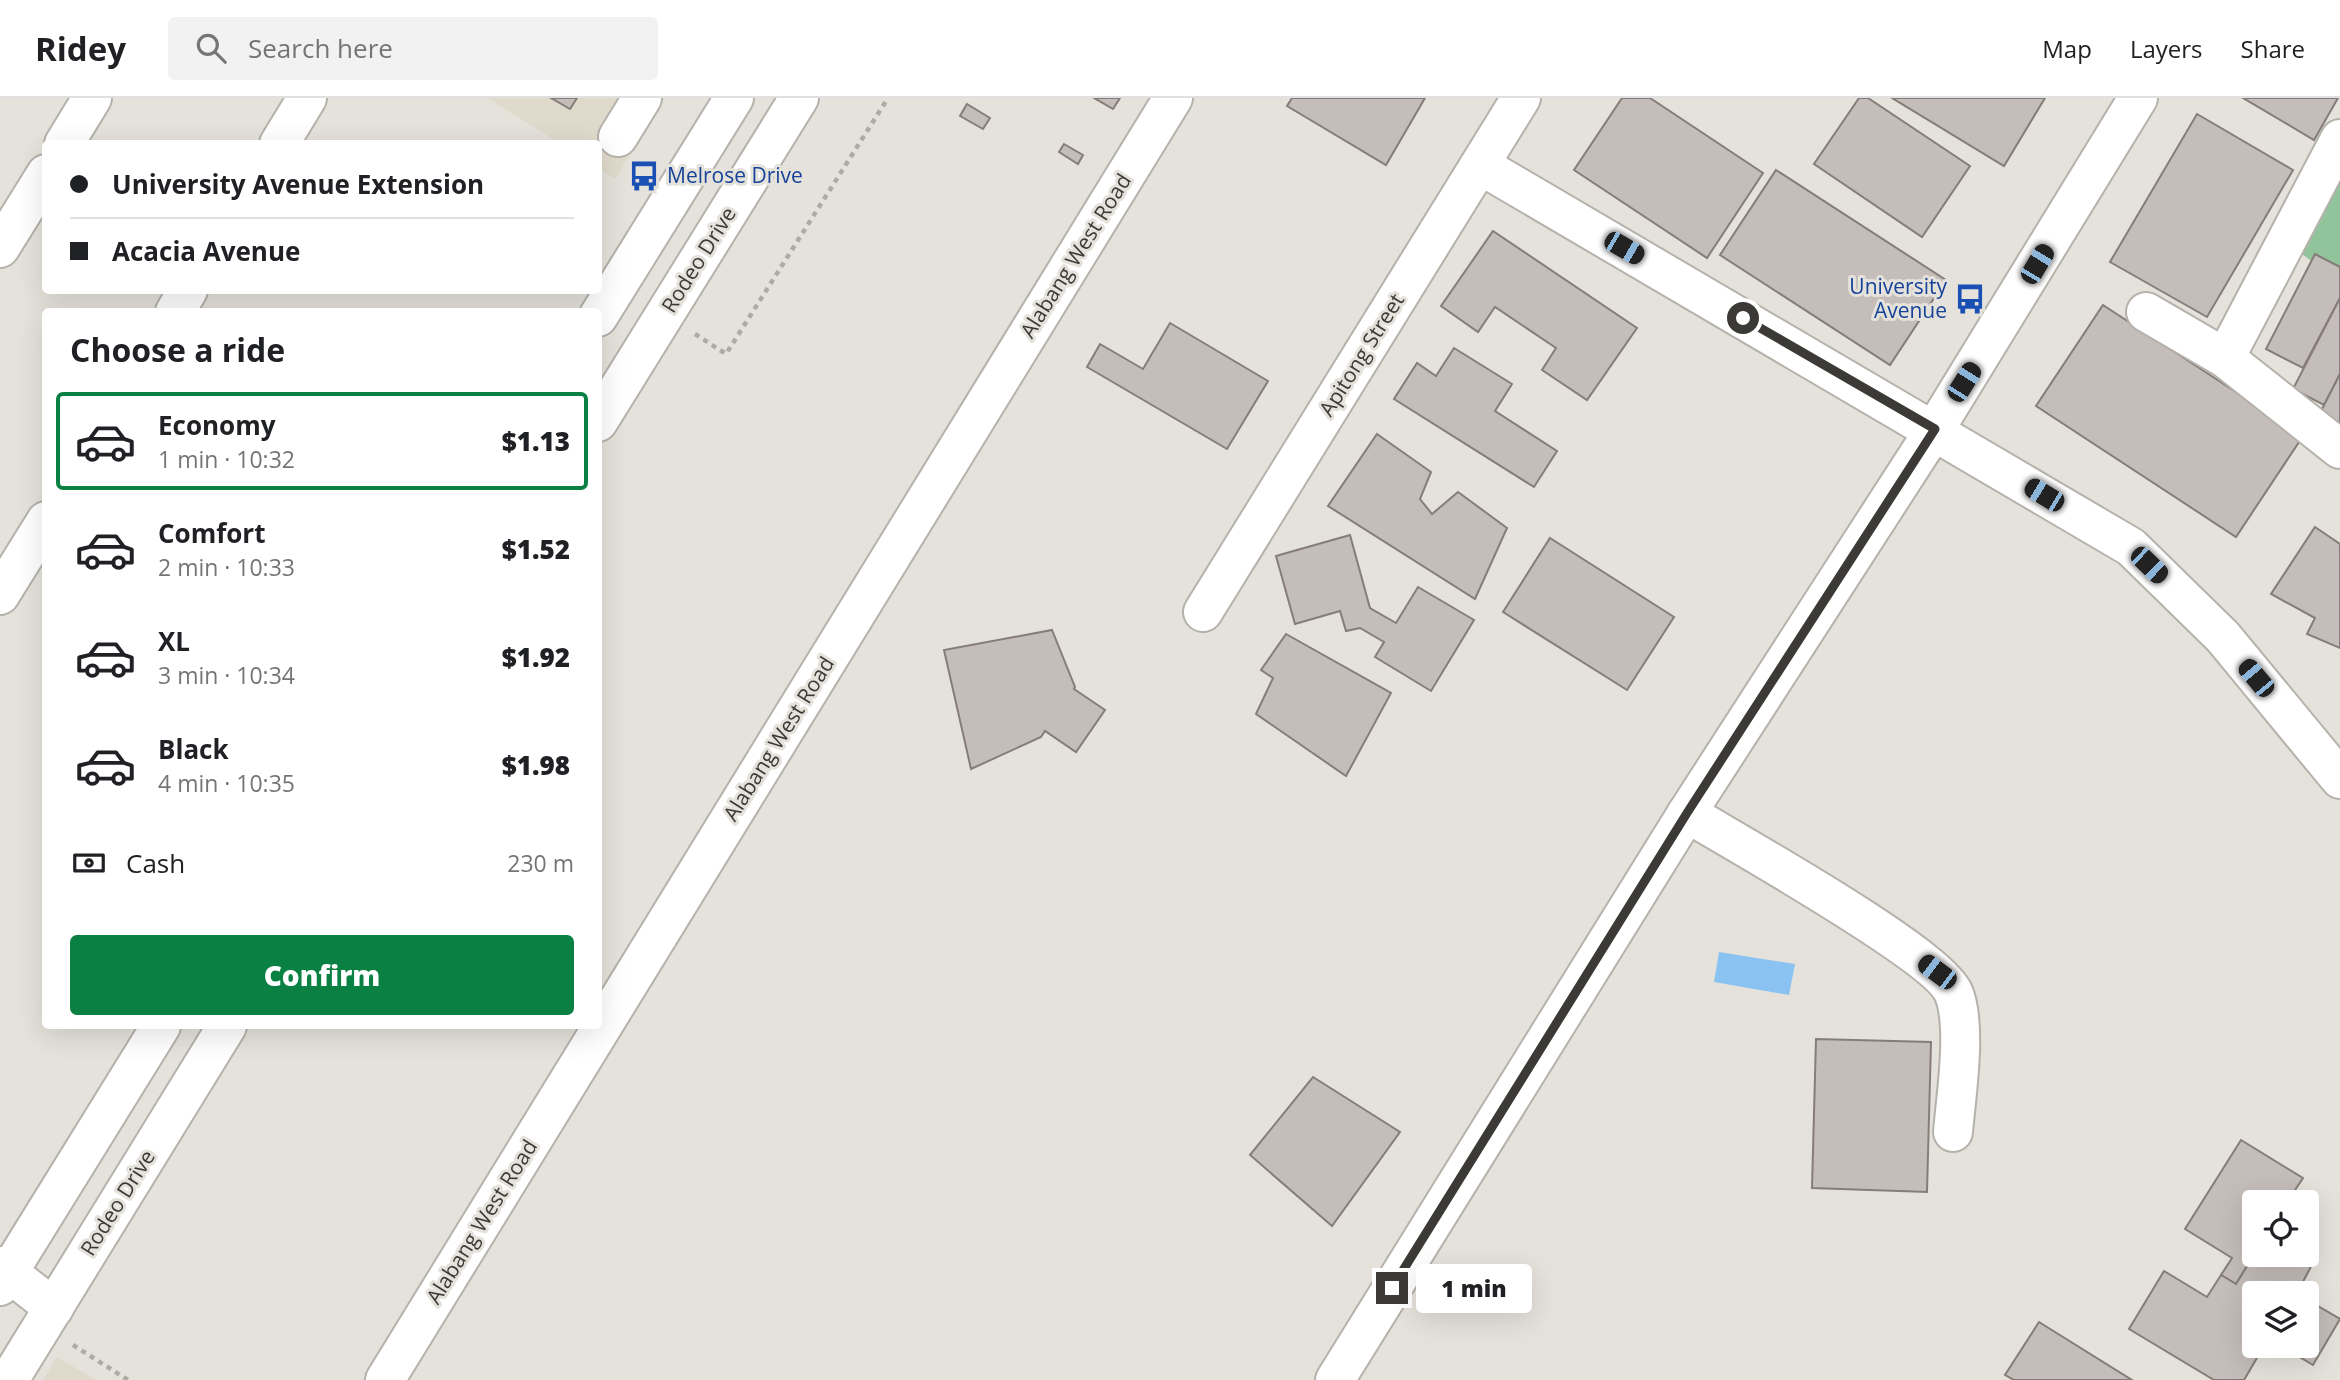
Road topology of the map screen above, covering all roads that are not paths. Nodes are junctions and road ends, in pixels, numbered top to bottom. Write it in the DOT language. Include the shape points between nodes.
graph roads {
  1 [pos="92,98"];
  2 [pos="307,98"];
  3 [pos="642,98"];
  4 [pos="734,98"];
  5 [pos="799,98"];
  6 [pos="1173,98"];
  7 [pos="1521,98"];
  8 [pos="2138,98"];
  9 [pos="618,136"];
  10 [pos="2340,139"];
  11 [pos="66,140"];
  12 [pos="281,140"];
  13 [pos="1480,165"];
  14 [pos="42,180"];
  15 [pos="0,248"];
  16 [pos="602,311"];
  17 [pos="2146,312"];
  18 [pos="2225,358"];
  19 [pos="602,416"];
  20 [pos="1935,429"];
  21 [pos="2340,449"];
  22 [pos="42,527"];
  23 [pos="0,594"];
  24 [pos="1203,612"];
  25 [pos="2340,779"];
  26 [pos="1687,813"];
  27 [pos="602,1027"];
  28 [pos="159,1029"];
  29 [pos="225,1029"];
  30 [pos="601,1029"];
  31 [pos="1953,1132"];
  32 [pos="3,1275"];
  33 [pos="48,1317"];
  34 [pos="9,1380"];
  35 [pos="385,1380"];
  36 [pos="1335,1380"];
  1 -- 11 [label="street"];
  2 -- 12 [label="street"];
  3 -- 9 [label="street"];
  4 -- 16 [label="street"];
  5 -- 19 [label="street, Rodeo Drive"];
  6 -- 27 [label="street, Alabang West Road"];
  7 -- 13 [label="street, Apitong Street"];
  8 -- 20 [label="street"];
  10 -- 18 [label="street"];
  13 -- 20 [label="street"];
  13 -- 24 [label="street, Apitong Street"];
  14 -- 15 [label="street"];
  17 -- 18 [label="street"];
  18 -- 21 [label="street"];
  20 -- 25 [label="street" via="2131,547 2223,637"];
  20 -- 26 [label="street"];
  22 -- 23 [label="street"];
  26 -- 31 [label="street" via="1896,941 1937,972 1954,994 1960,1038"];
  26 -- 36 [label="street"];
  28 -- 32 [label="street"];
  29 -- 33 [label="street, Rodeo Drive"];
  30 -- 35 [label="street, Alabang West Road"];
  32 -- 33 [label="street"];
  33 -- 34 [label="street, Rodeo Drive"];
}
